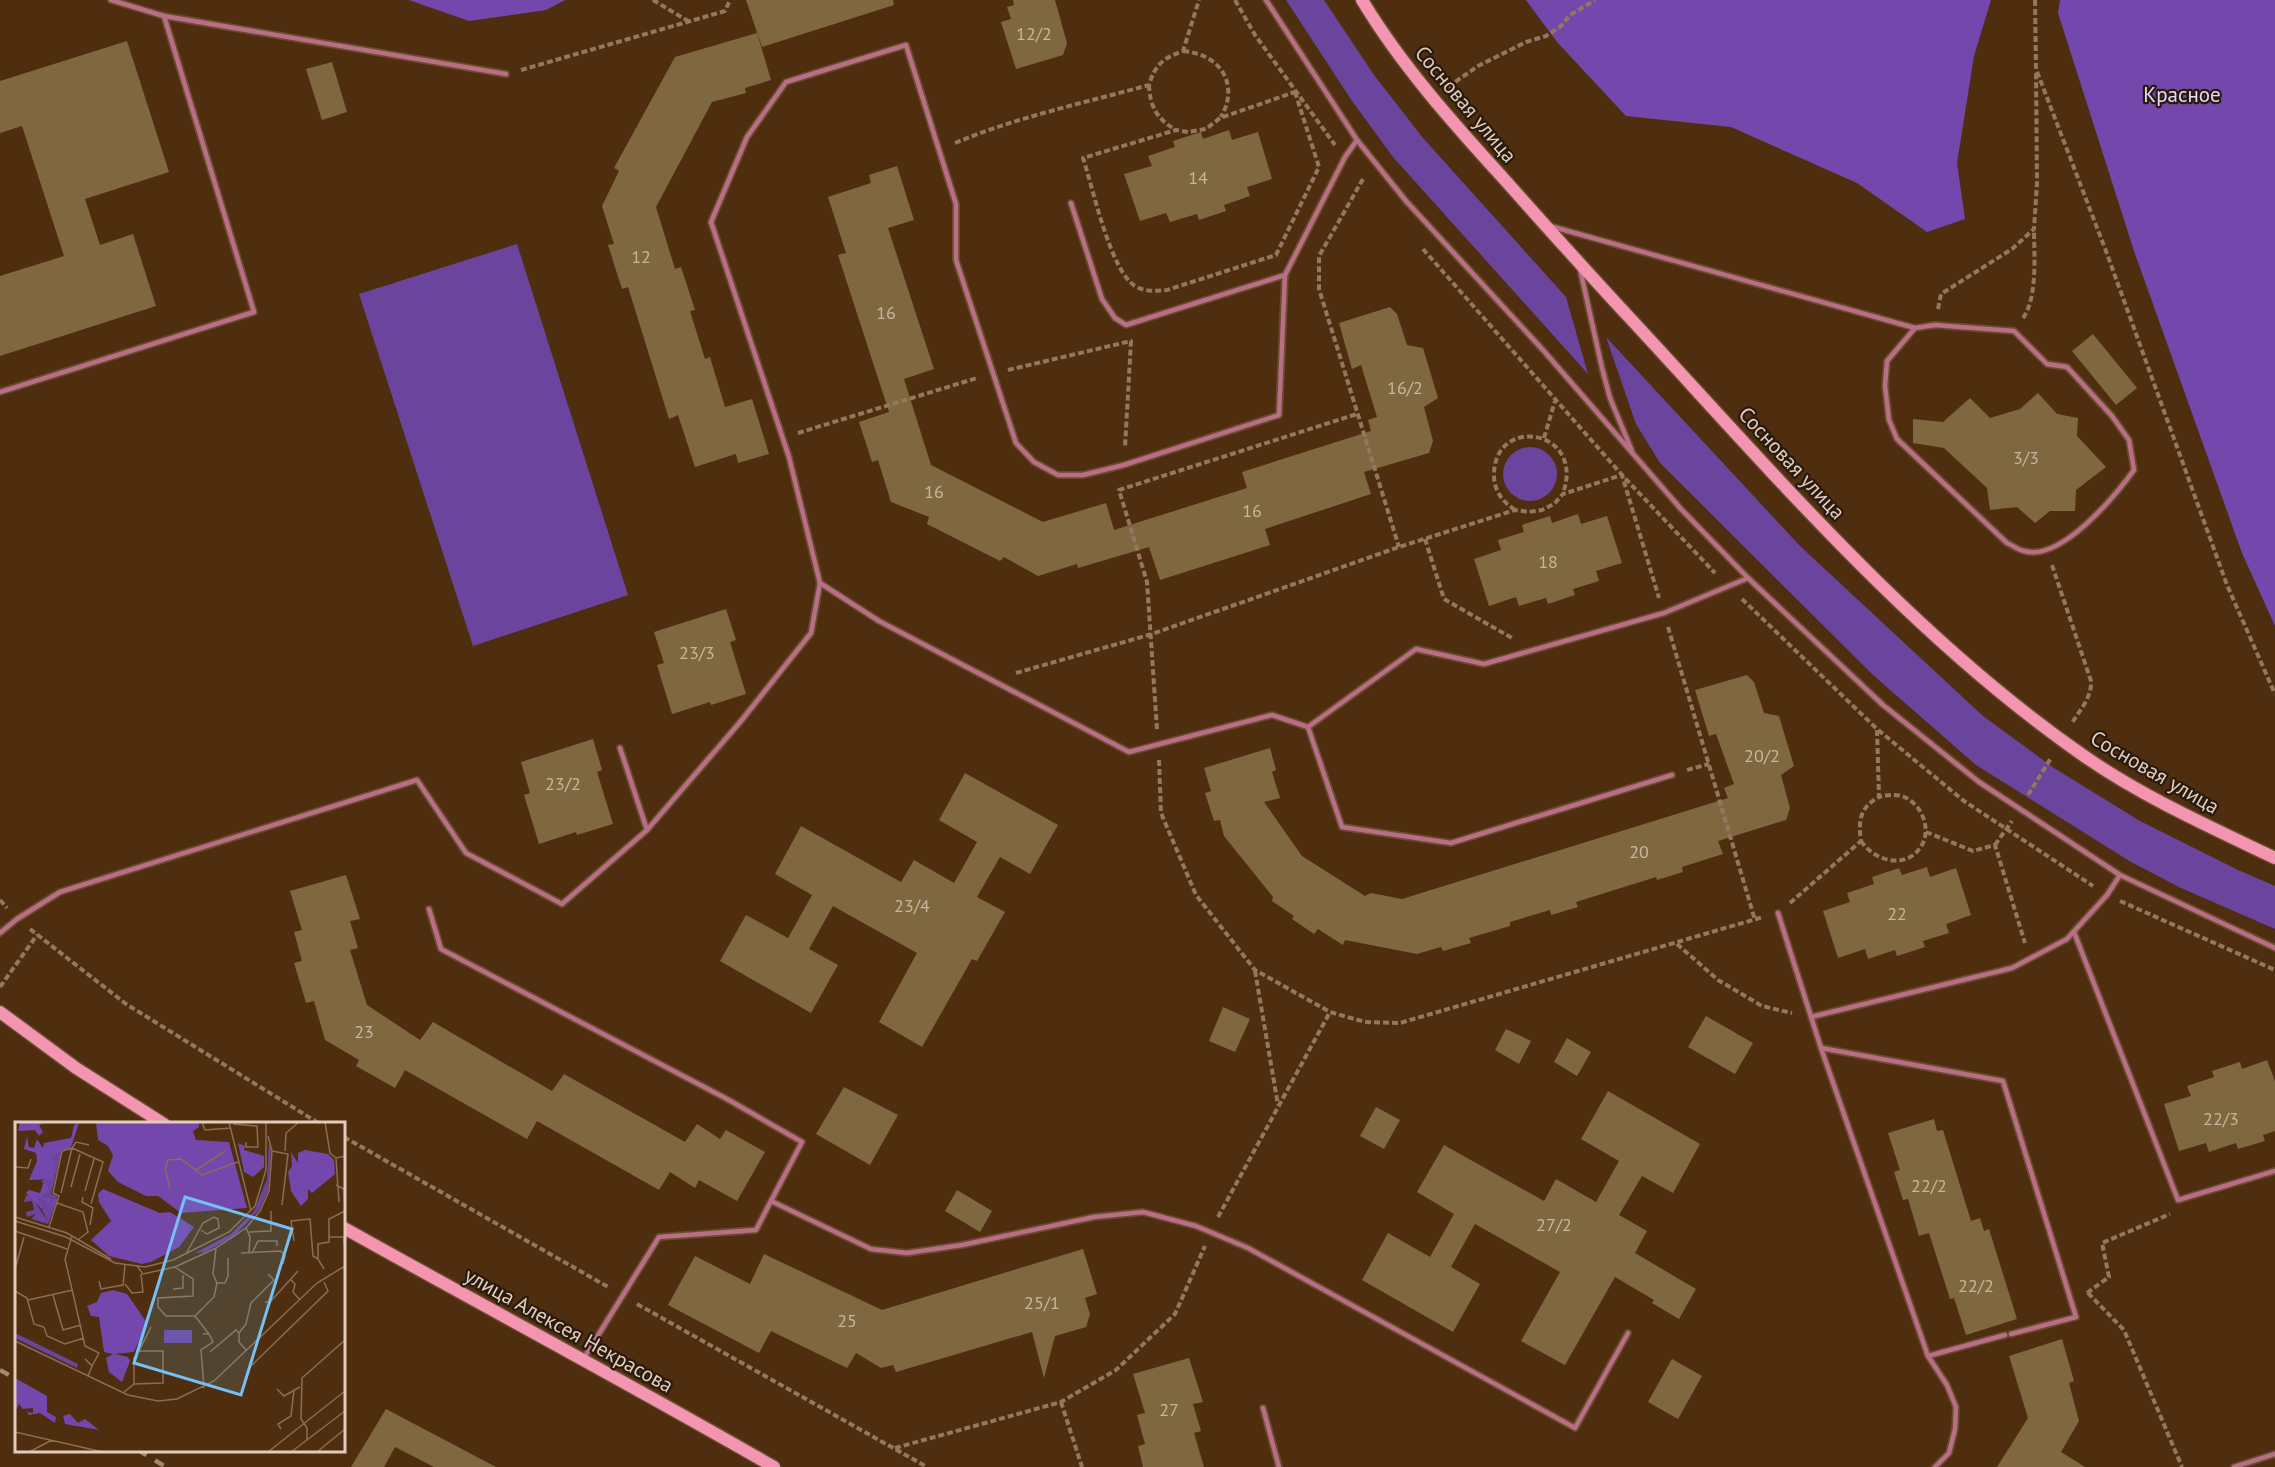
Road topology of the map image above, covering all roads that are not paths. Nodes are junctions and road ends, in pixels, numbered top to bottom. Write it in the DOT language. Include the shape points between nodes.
graph roads {
  1 [pos="111,0"];
  2 [pos="1266,0"];
  3 [pos="1362,0"];
  4 [pos="164,16"];
  5 [pos="506,74"];
  6 [pos="1357,140"];
  7 [pos="1071,203"];
  8 [pos="1545,225"];
  9 [pos="1579,264"];
  10 [pos="1285,275"];
  11 [pos="1915,328"];
  12 [pos="0,392"];
  13 [pos="1634,456"];
  14 [pos="1748,578"];
  15 [pos="820,583"];
  16 [pos="1308,727"];
  17 [pos="620,748"];
  18 [pos="1672,775"];
  19 [pos="647,830"];
  20 [pos="2275,858"];
  21 [pos="2120,875"];
  22 [pos="429,909"];
  23 [pos="1778,913"];
  24 [pos="2074,932"];
  25 [pos="0,933"];
  26 [pos="2275,948"];
  27 [pos="0,1012"];
  28 [pos="1811,1017"];
  29 [pos="1821,1048"];
  30 [pos="161,1122"];
  31 [pos="2275,1171"];
  32 [pos="771,1201"];
  33 [pos="345,1229"];
  34 [pos="1628,1333"];
  35 [pos="2011,1334"];
  36 [pos="2005,1335"];
  37 [pos="1928,1356"];
  38 [pos="583,1360"];
  39 [pos="1263,1408"];
  40 [pos="2275,1454"];
  41 [pos="774,1467"];
  42 [pos="1280,1467"];
  43 [pos="1935,1467"];
  44 [pos="2234,1467"];
  1 -- 4 [label="lane"];
  2 -- 6 [label="lane"];
  3 -- 8 [label="street, Сосновая улица" via="1432,98"];
  4 -- 5 [label="lane"];
  4 -- 12 [label="lane" via="254,312"];
  6 -- 10 [label="lane"];
  6 -- 13 [label="lane" via="1406,201"];
  7 -- 10 [label="lane" via="1102,299 1115,318 1126,325"];
  8 -- 9 [label="street, Сосновая улица"];
  8 -- 11 [label="lane"];
  9 -- 13 [label="lane" via="1604,378"];
  9 -- 20 [label="street, Сосновая улица" via="1810,512 1996,691 2086,758 2149,795"];
  10 -- 15 [label="lane" via="1279,415 1124,465 1083,475 1058,475 1034,462 1016,443 956,260 956,204 906,45 786,82 747,137 711,222 789,457"];
  11 -- 11 [label="lane" via="1935,324 2014,331 2047,364 2067,367 2112,416 2129,440 2134,470 2116,495 2071,538 2047,550 2025,552 2007,543 1897,439 1888,420 1887,361"];
  13 -- 14 [label="lane"];
  14 -- 16 [label="lane" via="1664,613 1484,664 1416,649"];
  14 -- 21 [label="lane" via="1883,705 1979,782"];
  15 -- 16 [label="lane" via="879,621 1129,752 1272,715"];
  15 -- 19 [label="lane" via="810,633"];
  16 -- 18 [label="lane" via="1342,827 1451,843"];
  17 -- 19 [label="lane"];
  19 -- 25 [label="lane" via="562,904 466,853 417,780 60,892"];
  21 -- 24 [label="lane"];
  21 -- 26 [label="lane"];
  22 -- 32 [label="lane" via="441,949 802,1142"];
  23 -- 28 [label="lane"];
  24 -- 28 [label="lane" via="2012,968"];
  24 -- 31 [label="lane" via="2178,1200"];
  27 -- 30 [label="street" via="76,1068"];
  28 -- 29 [label="lane"];
  29 -- 35 [label="lane" via="2003,1081 2076,1317"];
  29 -- 37 [label="lane"];
  32 -- 34 [label="lane" via="871,1249 907,1253 1094,1217 1143,1212 1196,1226 1248,1248 1575,1428"];
  32 -- 38 [label="lane" via="756,1230 659,1237"];
  33 -- 38 [label="street, улица Алексея Некрасова"];
  36 -- 37 [label="lane"];
  37 -- 43 [label="lane" via="1956,1407 1949,1453"];
  38 -- 41 [label="street, улица Алексея Некрасова"];
  39 -- 42 [label="lane"];
  40 -- 44 [label="lane"];
}
